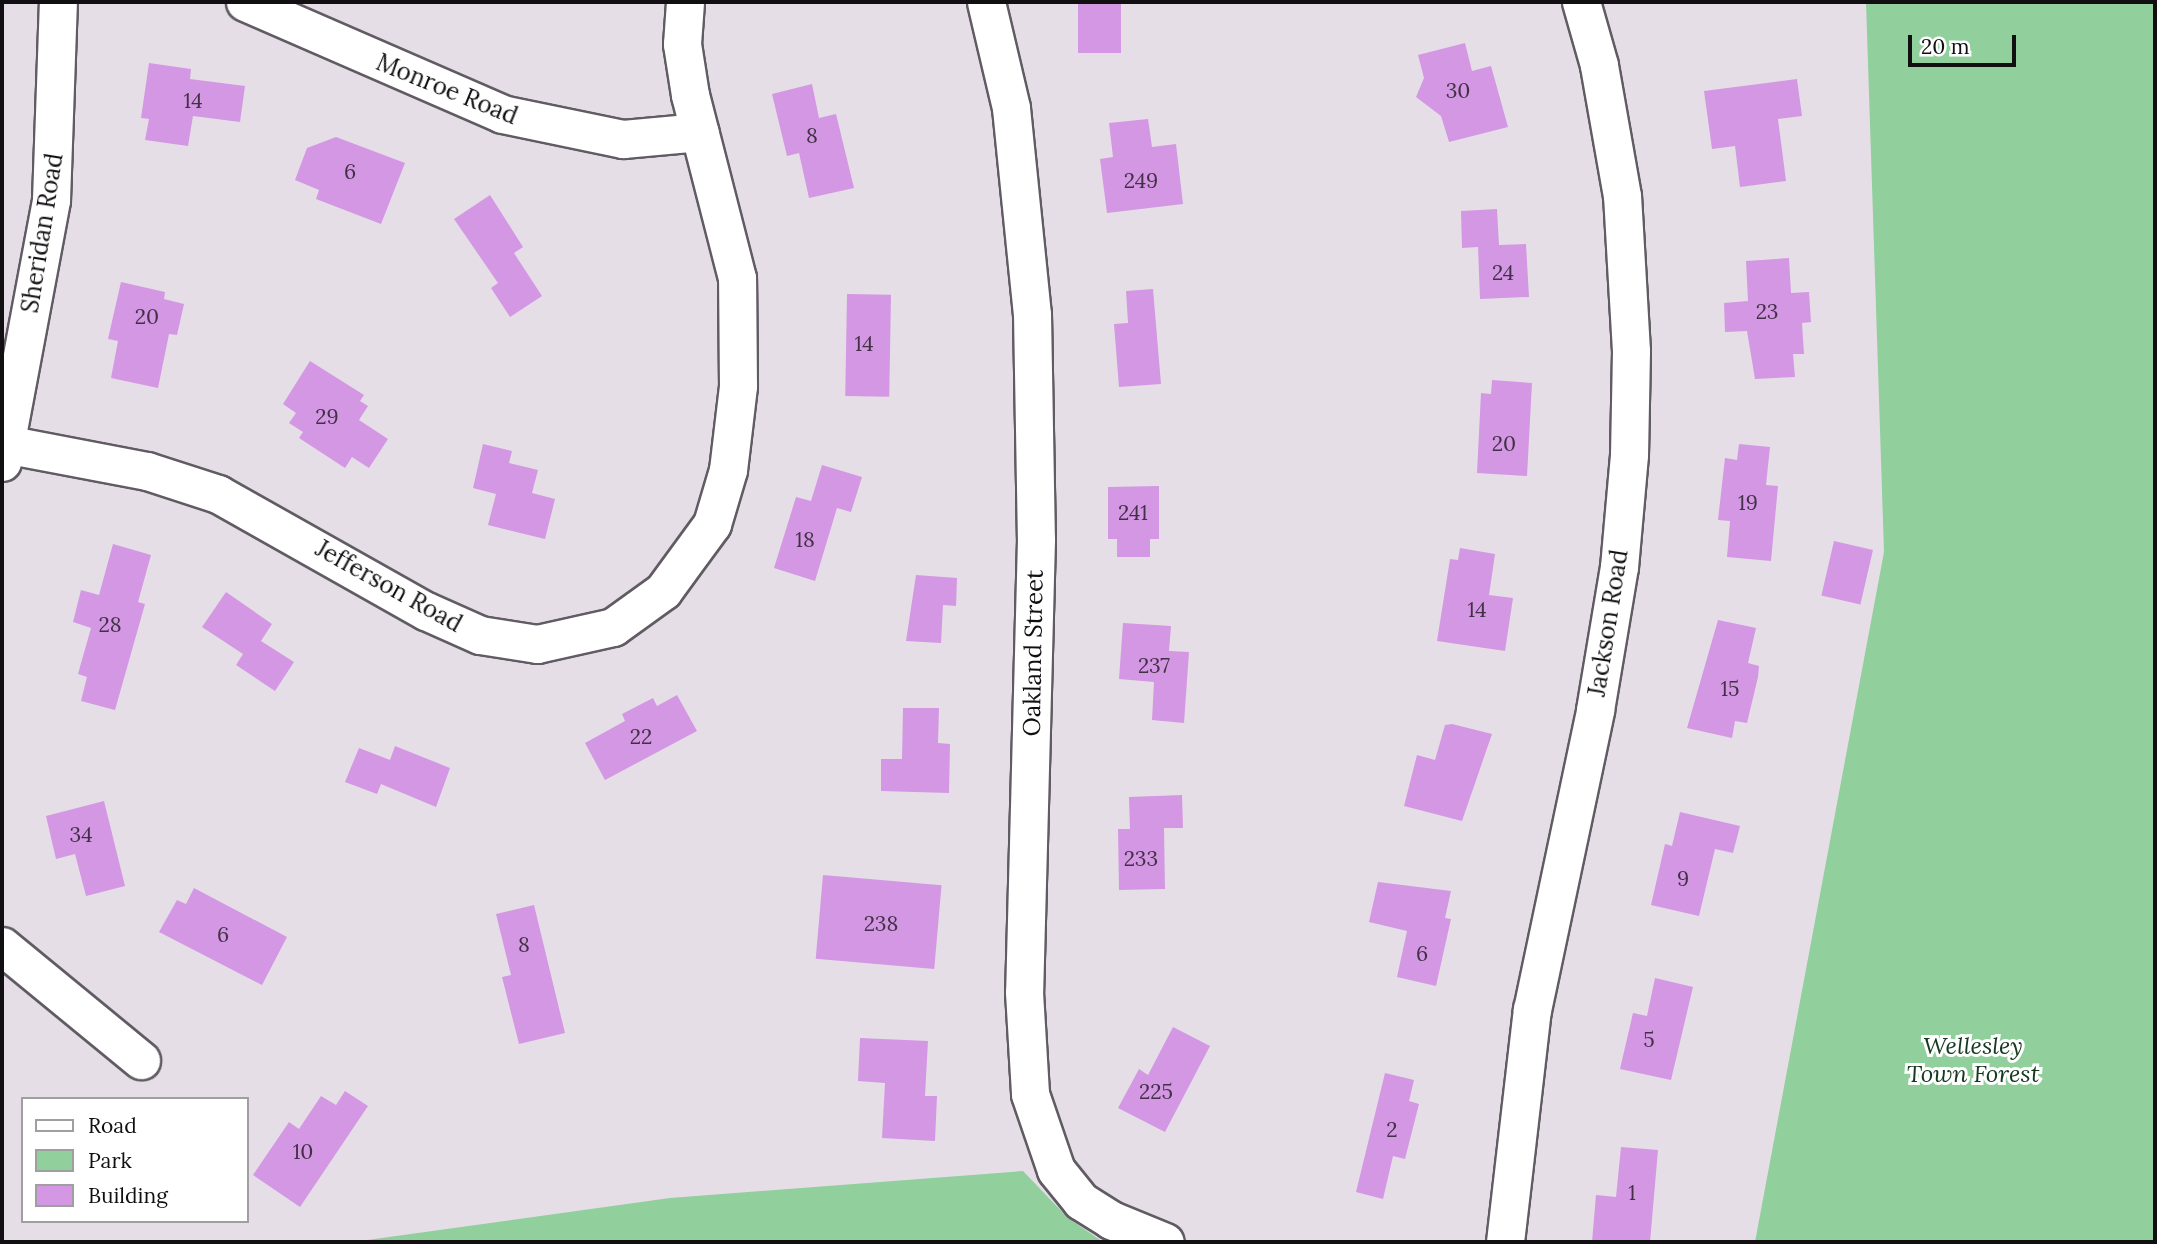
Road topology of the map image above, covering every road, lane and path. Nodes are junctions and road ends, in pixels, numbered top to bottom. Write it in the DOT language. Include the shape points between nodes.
graph roads {
  1 [pos="58,2"];
  2 [pos="245,2"];
  3 [pos="685,2"];
  4 [pos="986,2"];
  5 [pos="1581,2"];
  6 [pos="700,132"];
  7 [pos="3,453"];
  8 [pos="2,946"];
  9 [pos="141,1060"];
  10 [pos="1165,1242"];
  11 [pos="1505,1242"];
  1 -- 7 [label="street, Sheridan Road" via="52,189"];
  2 -- 6 [label="street, Monroe Road" via="502,114 623,139"];
  3 -- 6 [label="street, Jefferson Road" via="682,44"];
  4 -- 10 [label="street, Oakland Street" via="1012,108 1032,314 1036,528 1024,992 1030,1094 1056,1170 1081,1201 1111,1220"];
  5 -- 11 [label="street, Jackson Road" via="1597,54 1622,196 1631,351 1629,455 1619,567 1595,710 1532,1010"];
  6 -- 7 [label="street, Jefferson Road" via="741,311 728,470 712,524 684,569 613,627 537,644 480,635 426,611 218,494 147,471"];
  8 -- 9 [label="street"];
}
